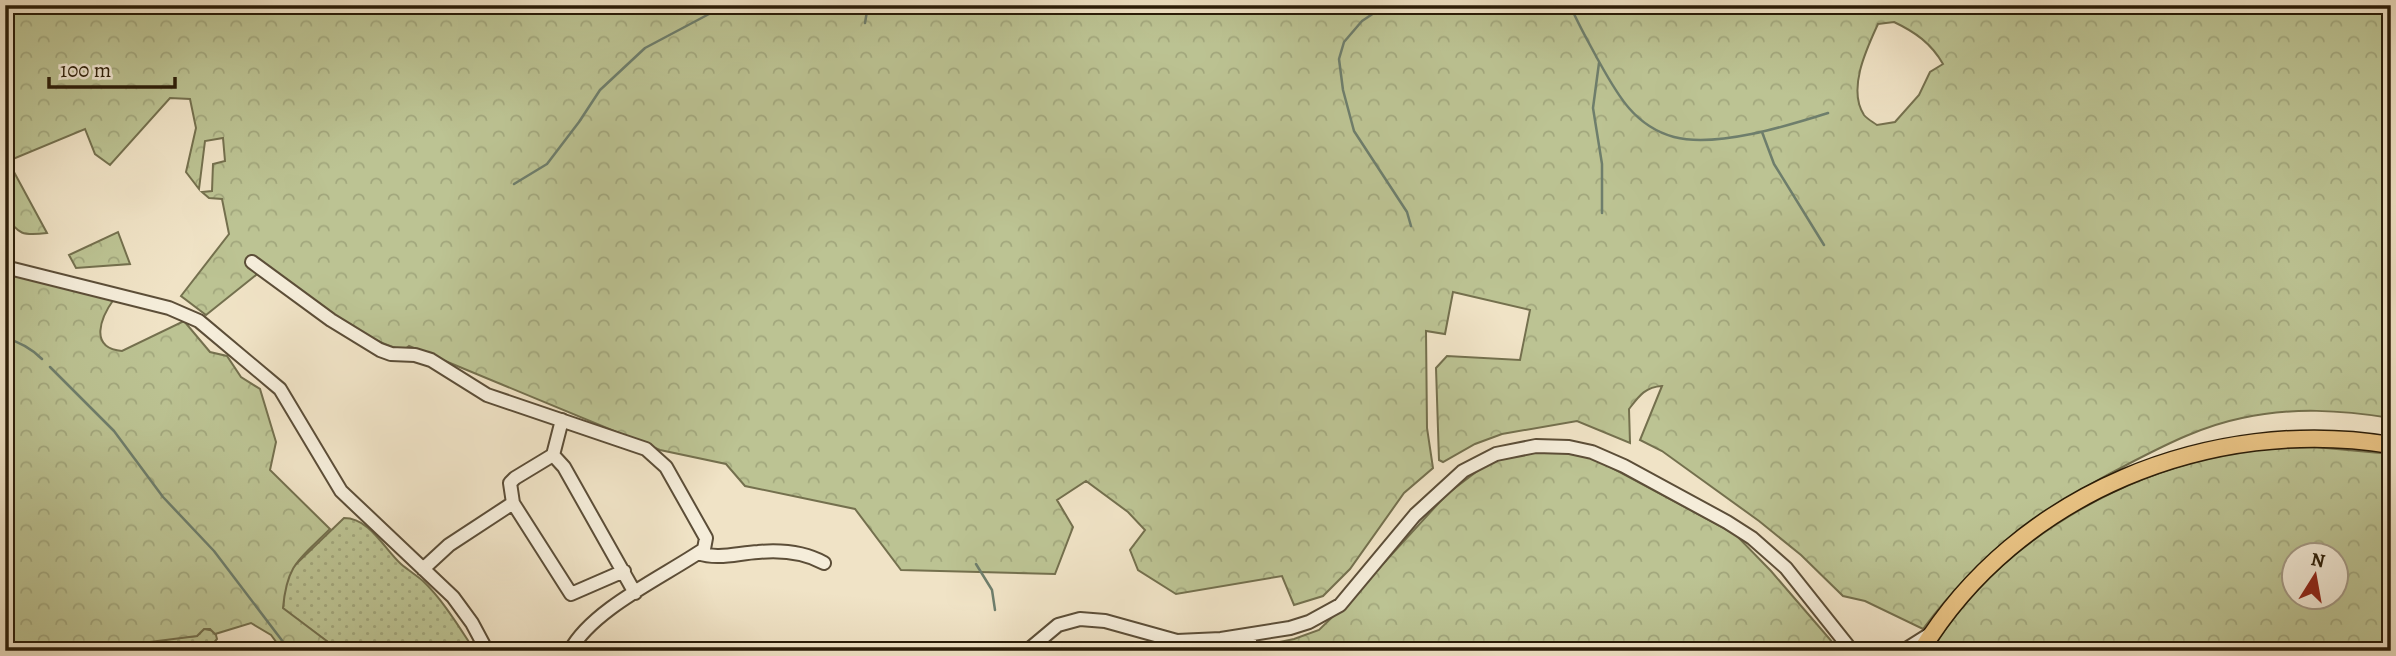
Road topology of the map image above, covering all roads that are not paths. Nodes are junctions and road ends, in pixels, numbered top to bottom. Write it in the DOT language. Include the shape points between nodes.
graph roads {
  1 [pos="252,262"];
  2 [pos="5,267"];
  3 [pos="562,420"];
  4 [pos="2391,445"];
  5 [pos="553,455"];
  6 [pos="513,503"];
  7 [pos="698,553"];
  8 [pos="824,563"];
  9 [pos="423,569"];
  10 [pos="624,571"];
  11 [pos="635,593"];
  12 [pos="1931,634"];
  13 [pos="1250,635"];
  14 [pos="1842,638"];
  15 [pos="1180,646"];
  16 [pos="487,651"];
  17 [pos="570,651"];
  18 [pos="1027,651"];
  19 [pos="1250,651"];
  20 [pos="1853,651"];
  21 [pos="1864,651"];
  22 [pos="1903,651"];
  23 [pos="1921,651"];
  1 -- 3 [label="street" via="380,350 432,360 488,395"];
  2 -- 9 [label="street" via="169,308 199,321 280,389 341,492"];
  3 -- 5 [label="street"];
  3 -- 7 [label="street" via="646,449 657,458 706,538"];
  4 -- 12 [label="main road" via="2325,438 2267,440 2214,448 2146,468 2091,493 2036,527 1972,584"];
  5 -- 6 [label="street" via="515,478 510,484"];
  5 -- 10 [label="street"];
  6 -- 9 [label="street" via="449,545"];
  6 -- 10 [label="street" via="571,594"];
  7 -- 8 [label="street" via="710,557 792,553"];
  7 -- 11 [label="street"];
  9 -- 16 [label="street" via="453,597"];
  10 -- 11 [label="street"];
  11 -- 17 [label="street" via="597,619"];
  12 -- 22 [label="street"];
  12 -- 23 [label="main road"];
  13 -- 14 [label="street" via="1309,622 1340,605 1448,483 1496,454 1536,446 1580,449 1607,458 1727,522 1786,568"];
  13 -- 15 [label="street"];
  13 -- 19 [label="street"];
  14 -- 20 [label="street"];
  14 -- 21 [label="street"];
  15 -- 18 [label="street" via="1105,621 1080,619 1058,625"];
}
